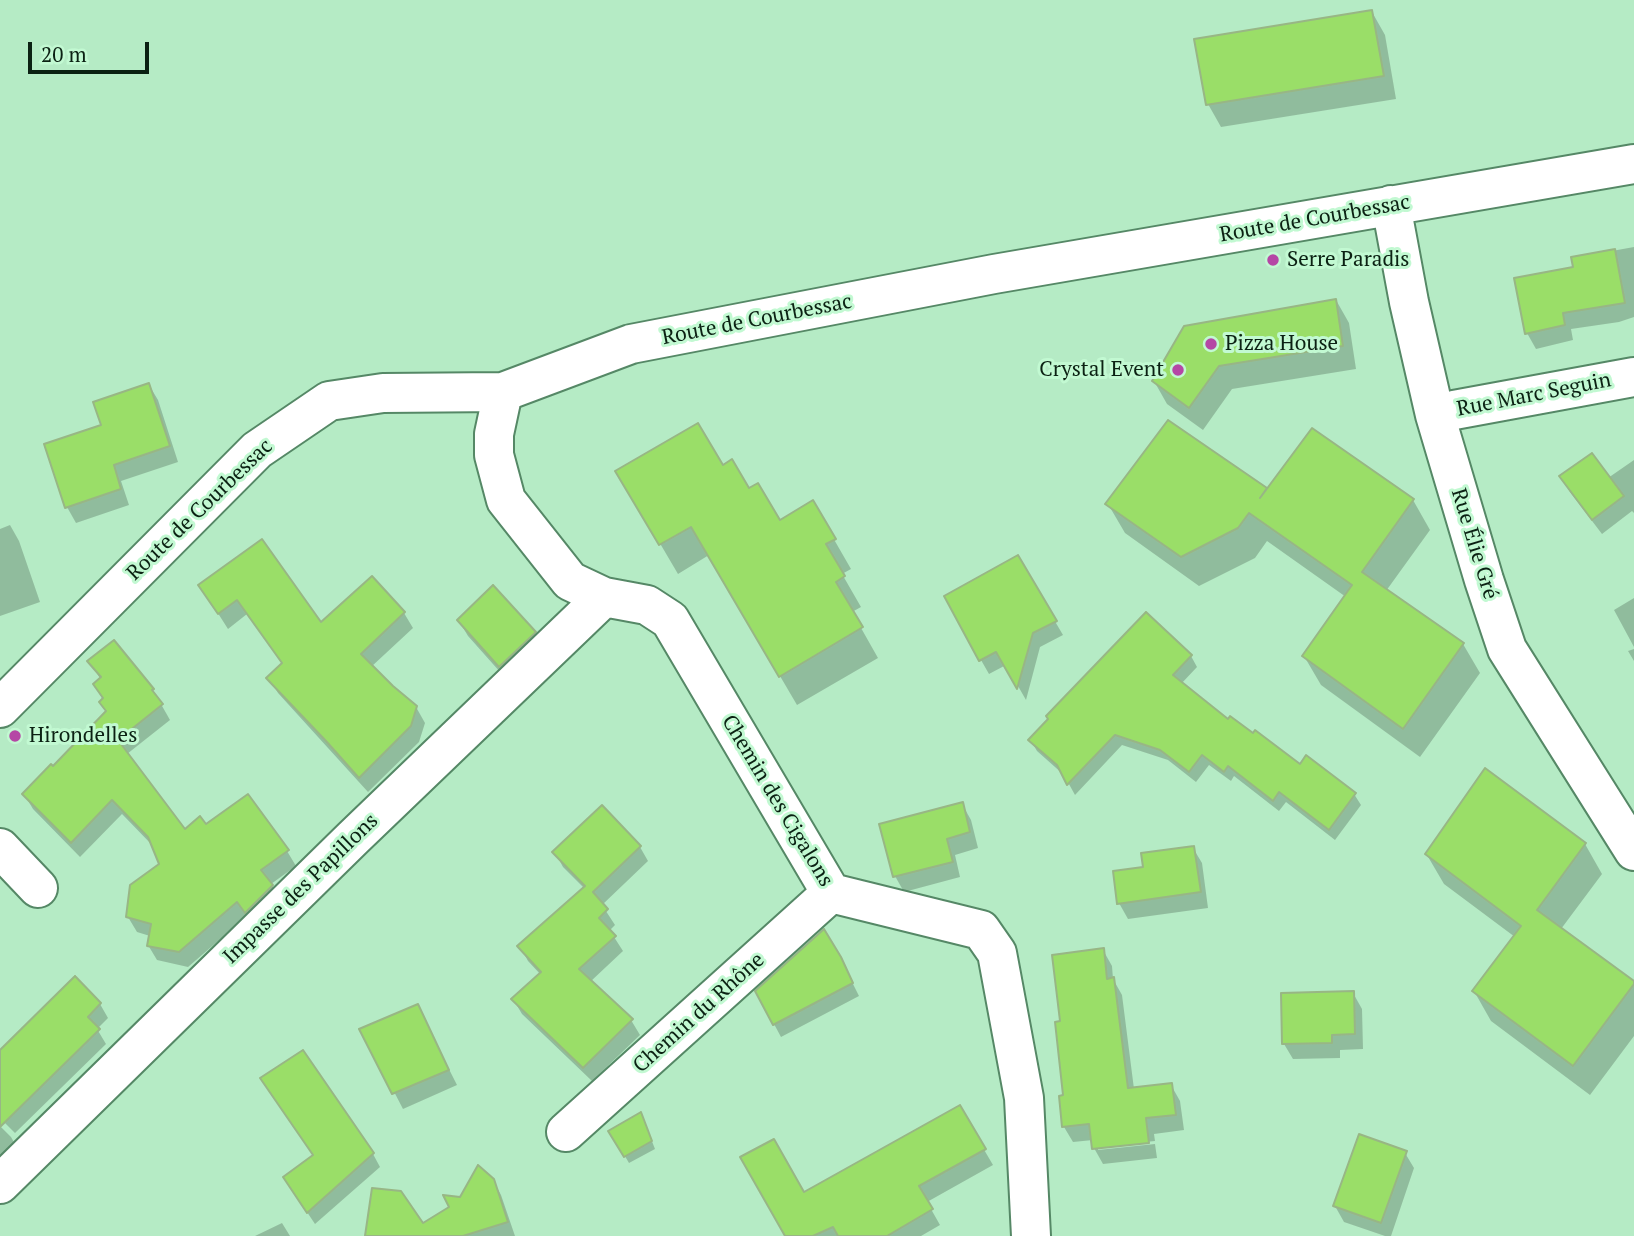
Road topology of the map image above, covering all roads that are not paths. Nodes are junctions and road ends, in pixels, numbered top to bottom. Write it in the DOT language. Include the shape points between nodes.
graph roads {
  1 [pos="1634,163"];
  2 [pos="1391,205"];
  3 [pos="1634,377"];
  4 [pos="503,392"];
  5 [pos="1435,415"];
  6 [pos="604,597"];
  7 [pos="0,708"];
  8 [pos="1632,845"];
  9 [pos="0,848"];
  10 [pos="38,888"];
  11 [pos="831,893"];
  12 [pos="566,1132"];
  13 [pos="0,1184"];
  14 [pos="1031,1236"];
  1 -- 2 [label="street, Route de Courbessac"];
  2 -- 4 [label="street, Route de Courbessac" via="994,274 631,344"];
  2 -- 5 [label="street, Rue Élie Gré"];
  3 -- 5 [label="street, Rue Marc Seguin"];
  4 -- 6 [label="street, Chemin des Cigalons" via="494,455 506,500 570,581"];
  4 -- 7 [label="street, Route de Courbessac" via="383,393 329,401 257,450"];
  5 -- 8 [label="street, Rue Élie Gré" via="1507,649"];
  6 -- 11 [label="street, Chemin des Cigalons" via="647,605 670,620"];
  6 -- 13 [label="street, Impasse des Papillons"];
  9 -- 10 [label="street"];
  11 -- 12 [label="street, Chemin du Rhône"];
  11 -- 14 [label="street, Chemin des Cigalons" via="981,930 997,953 1024,1098"];
}
